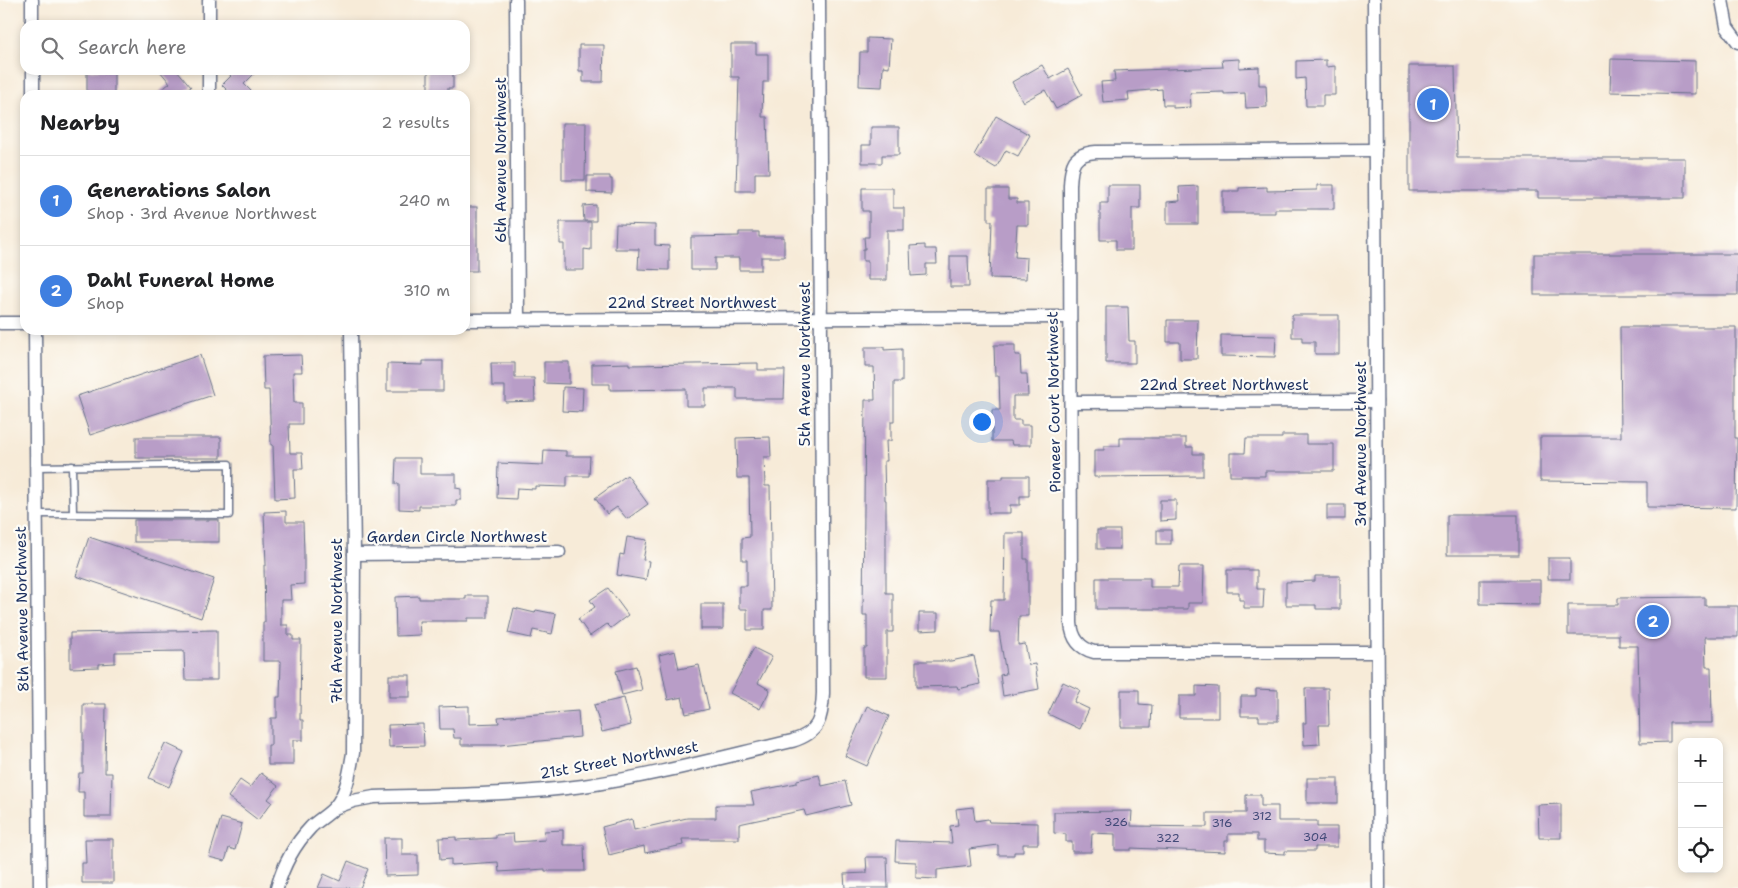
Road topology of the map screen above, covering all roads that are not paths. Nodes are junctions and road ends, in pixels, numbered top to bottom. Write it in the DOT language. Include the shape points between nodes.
graph roads {
  1 [pos="32,0"];
  2 [pos="209,0"];
  3 [pos="516,0"];
  4 [pos="818,0"];
  5 [pos="1374,0"];
  6 [pos="1722,0"];
  7 [pos="32,20"];
  8 [pos="209,20"];
  9 [pos="1738,42"];
  10 [pos="33,75"];
  11 [pos="209,75"];
  12 [pos="33,90"];
  13 [pos="209,90"];
  14 [pos="1375,150"];
  15 [pos="1069,317"];
  16 [pos="820,318"];
  17 [pos="470,320"];
  18 [pos="518,320"];
  19 [pos="0,323"];
  20 [pos="20,323"];
  21 [pos="35,335"];
  22 [pos="351,335"];
  23 [pos="1376,401"];
  24 [pos="1071,402"];
  25 [pos="72,466"];
  26 [pos="36,467"];
  27 [pos="37,514"];
  28 [pos="73,514"];
  29 [pos="559,552"];
  30 [pos="354,554"];
  31 [pos="1378,652"];
  32 [pos="816,727"];
  33 [pos="334,808"];
  34 [pos="40,888"];
  35 [pos="278,888"];
  36 [pos="1378,888"];
  1 -- 7 [label="street"];
  2 -- 8 [label="street"];
  3 -- 18 [label="street, 6th Avenue Northwest"];
  4 -- 16 [label="street, 5th Avenue Northwest"];
  5 -- 14 [label="street, 3rd Avenue Northwest"];
  6 -- 9 [label="street" via="1727,27"];
  10 -- 12 [label="street"];
  11 -- 13 [label="street"];
  14 -- 15 [label="street, Pioneer Court Northwest" via="1096,152 1078,157 1071,171"];
  14 -- 23 [label="street, 3rd Avenue Northwest"];
  15 -- 16 [label="street, 22nd Street Northwest"];
  15 -- 24 [label="street, Pioneer Court Northwest"];
  16 -- 18 [label="street, 22nd Street Northwest"];
  16 -- 32 [label="street, 5th Avenue Northwest" via="823,692"];
  17 -- 18 [label="street, 22nd Street Northwest"];
  19 -- 20 [label="street"];
  21 -- 26 [label="street, 8th Avenue Northwest"];
  22 -- 30 [label="street, 7th Avenue Northwest"];
  23 -- 24 [label="street, 22nd Street Northwest"];
  23 -- 31 [label="street, 3rd Avenue Northwest"];
  24 -- 31 [label="street, Pioneer Court Northwest" via="1071,623 1072,634 1078,644 1088,650 1102,652"];
  25 -- 26 [label="lane"];
  25 -- 28 [label="lane"];
  25 -- 28 [label="lane" via="229,464 229,515"];
  26 -- 27 [label="street, 8th Avenue Northwest"];
  27 -- 28 [label="lane"];
  27 -- 34 [label="street, 8th Avenue Northwest"];
  29 -- 30 [label="street, Garden Circle Northwest"];
  30 -- 33 [label="street, 7th Avenue Northwest" via="353,752 346,785"];
  31 -- 36 [label="street, 3rd Avenue Northwest"];
  32 -- 33 [label="street, 21st Street Northwest" via="792,741 585,786 526,792 374,797"];
  33 -- 35 [label="street, 7th Avenue Northwest" via="296,845"];
}
